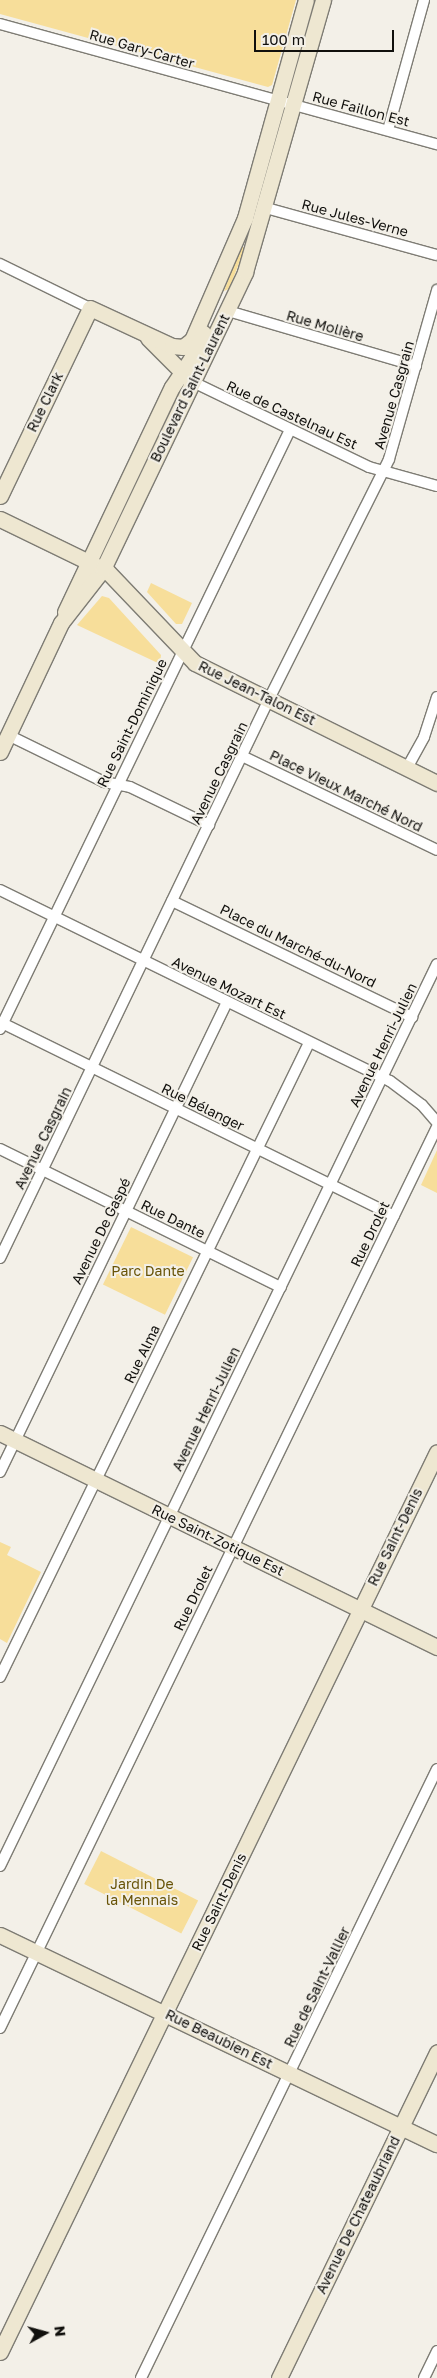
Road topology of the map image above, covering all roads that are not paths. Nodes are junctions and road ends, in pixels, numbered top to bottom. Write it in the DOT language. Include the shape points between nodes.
graph roads {
  1 [pos="306,0"];
  2 [pos="323,0"];
  3 [pos="424,0"];
  4 [pos="0,24"];
  5 [pos="278,101"];
  6 [pos="294,105"];
  7 [pos="388,130"];
  8 [pos="437,144"];
  9 [pos="266,208"];
  10 [pos="437,255"];
  11 [pos="0,264"];
  12 [pos="437,290"];
  13 [pos="212,297"];
  14 [pos="90,308"];
  15 [pos="228,311"];
  16 [pos="144,333"];
  17 [pos="416,366"];
  18 [pos="188,378"];
  19 [pos="290,430"];
  20 [pos="382,471"];
  21 [pos="437,486"];
  22 [pos="0,496"];
  23 [pos="0,519"];
  24 [pos="88,561"];
  25 [pos="103,569"];
  26 [pos="61,623"];
  27 [pos="182,652"];
  28 [pos="437,697"];
  29 [pos="269,699"];
  30 [pos="8,735"];
  31 [pos="0,752"];
  32 [pos="242,756"];
  33 [pos="407,768"];
  34 [pos="437,783"];
  35 [pos="118,785"];
  36 [pos="209,825"];
  37 [pos="437,850"];
  38 [pos="0,890"];
  39 [pos="172,900"];
  40 [pos="54,917"];
  41 [pos="144,961"];
  42 [pos="437,964"];
  43 [pos="227,1002"];
  44 [pos="412,1017"];
  45 [pos="1,1024"];
  46 [pos="309,1042"];
  47 [pos="92,1067"];
  48 [pos="382,1077"];
  49 [pos="176,1108"];
  50 [pos="437,1122"];
  51 [pos="437,1127"];
  52 [pos="0,1149"];
  53 [pos="257,1149"];
  54 [pos="43,1170"];
  55 [pos="330,1185"];
  56 [pos="126,1211"];
  57 [pos="394,1216"];
  58 [pos="208,1251"];
  59 [pos="0,1258"];
  60 [pos="281,1287"];
  61 [pos="0,1433"];
  62 [pos="15,1441"];
  63 [pos="437,1452"];
  64 [pos="0,1472"];
  65 [pos="96,1480"];
  66 [pos="170,1516"];
  67 [pos="233,1547"];
  68 [pos="360,1609"];
  69 [pos="437,1647"];
  70 [pos="0,1677"];
  71 [pos="437,1769"];
  72 [pos="0,1866"];
  73 [pos="0,1935"];
  74 [pos="37,1953"];
  75 [pos="165,2013"];
  76 [pos="0,2028"];
  77 [pos="437,2052"];
  78 [pos="290,2073"];
  79 [pos="401,2126"];
  80 [pos="437,2144"];
  81 [pos="437,2351"];
  82 [pos="0,2352"];
  83 [pos="141,2378"];
  84 [pos="279,2378"];
  85 [pos="424,2378"];
  1 -- 5 [label="main road, Boulevard Saint-Laurent"];
  2 -- 6 [label="main road, Boulevard Saint-Laurent"];
  3 -- 7 [label="street"];
  4 -- 5 [label="street, Rue Gary-Carter"];
  5 -- 6 [label="street, Rue Faillon Est"];
  5 -- 13 [label="main road, Boulevard Saint-Laurent" via="245,218"];
  6 -- 7 [label="street, Rue Faillon Est"];
  6 -- 9 [label="main road, Boulevard Saint-Laurent"];
  7 -- 8 [label="street, Rue Faillon Est"];
  9 -- 10 [label="street, Rue Jules-Verne"];
  9 -- 15 [label="main road, Boulevard Saint-Laurent"];
  11 -- 14 [label="street"];
  12 -- 17 [label="street, Avenue Casgrain"];
  13 -- 16 [label="main road, Boulevard Saint-Laurent" via="185,346 172,346"];
  13 -- 18 [label="main road, Boulevard Saint-Laurent" via="208,323"];
  14 -- 16 [label="main road"];
  14 -- 22 [label="main road, Rue Clark"];
  15 -- 17 [label="street, Rue Molière"];
  15 -- 18 [label="main road, Boulevard Saint-Laurent"];
  16 -- 18 [label="main road"];
  17 -- 20 [label="street, Avenue Casgrain" via="389,459"];
  18 -- 19 [label="street, Rue de Castelnau Est"];
  18 -- 24 [label="main road, Boulevard Saint-Laurent" via="172,387"];
  18 -- 25 [label="main road, Boulevard Saint-Laurent"];
  19 -- 20 [label="street, Rue de Castelnau Est"];
  19 -- 27 [label="street, Rue Saint-Dominique"];
  20 -- 21 [label="street, Rue de Castelnau Est"];
  20 -- 29 [label="street, Avenue Casgrain"];
  23 -- 24 [label="main road, Rue Jean-Talon Est"];
  24 -- 25 [label="main road, Rue Jean-Talon Est"];
  24 -- 26 [label="main road, Boulevard Saint-Laurent"];
  25 -- 26 [label="main road, Boulevard Saint-Laurent"];
  25 -- 27 [label="main road, Rue Jean-Talon Est"];
  26 -- 30 [label="main road, Boulevard Saint-Laurent"];
  27 -- 29 [label="main road, Rue Jean-Talon Est" via="195,663"];
  27 -- 35 [label="street, Rue Saint-Dominique"];
  28 -- 33 [label="street" via="424,737"];
  29 -- 32 [label="street, Avenue Casgrain"];
  29 -- 33 [label="main road, Rue Jean-Talon Est"];
  30 -- 31 [label="main road, Boulevard Saint-Laurent"];
  30 -- 35 [label="street" via="104,782"];
  32 -- 36 [label="street, Avenue Casgrain"];
  32 -- 37 [label="street, Place Vieux Marché Nord"];
  33 -- 34 [label="main road, Rue Jean-Talon Est"];
  35 -- 36 [label="street" via="130,787"];
  35 -- 40 [label="street, Rue Saint-Dominique"];
  36 -- 39 [label="street, Avenue Casgrain"];
  38 -- 40 [label="street, Avenue Mozart Est"];
  39 -- 41 [label="street, Avenue Casgrain"];
  39 -- 44 [label="street, Place du Marché-du-Nord"];
  40 -- 41 [label="street, Avenue Mozart Est"];
  40 -- 45 [label="street, Rue Saint-Dominique"];
  41 -- 43 [label="street, Avenue Mozart Est"];
  41 -- 47 [label="street, Avenue Casgrain"];
  42 -- 44 [label="street, Avenue Henri-Julien"];
  43 -- 46 [label="street, Avenue Mozart Est"];
  43 -- 49 [label="street, Avenue De Gaspé"];
  44 -- 48 [label="street, Avenue Henri-Julien"];
  45 -- 47 [label="street, Rue Bélanger"];
  46 -- 48 [label="street, Avenue Mozart Est"];
  46 -- 53 [label="street, Rue Alma"];
  47 -- 49 [label="street, Rue Bélanger"];
  47 -- 54 [label="street, Avenue Casgrain"];
  48 -- 50 [label="street, Avenue Mozart Est" via="416,1099"];
  48 -- 55 [label="street, Avenue Henri-Julien"];
  49 -- 53 [label="street, Rue Bélanger"];
  49 -- 56 [label="street, Avenue De Gaspé"];
  51 -- 57 [label="street, Rue Drolet"];
  52 -- 54 [label="street, Rue Dante"];
  53 -- 55 [label="street, Rue Bélanger"];
  53 -- 58 [label="street, Rue Alma"];
  54 -- 56 [label="street, Rue Dante"];
  54 -- 59 [label="street, Avenue Casgrain"];
  55 -- 57 [label="street, Rue Bélanger"];
  55 -- 60 [label="street, Avenue Henri-Julien"];
  56 -- 58 [label="street, Rue Dante"];
  56 -- 62 [label="street, Avenue De Gaspé"];
  57 -- 67 [label="street, Rue Drolet"];
  58 -- 60 [label="street, Rue Dante"];
  58 -- 65 [label="street, Rue Alma"];
  60 -- 66 [label="street, Avenue Henri-Julien"];
  61 -- 62 [label="main road, Rue Saint-Zotique Est"];
  62 -- 64 [label="street, Avenue De Gaspé"];
  62 -- 65 [label="main road, Rue Saint-Zotique Est"];
  63 -- 68 [label="main road, Rue Saint-Denis"];
  65 -- 66 [label="main road, Rue Saint-Zotique Est"];
  65 -- 70 [label="street, Rue Alma"];
  66 -- 67 [label="main road, Rue Saint-Zotique Est"];
  66 -- 72 [label="street, Avenue Henri-Julien"];
  67 -- 68 [label="main road, Rue Saint-Zotique Est"];
  67 -- 74 [label="street, Rue Drolet"];
  68 -- 69 [label="main road, Rue Saint-Zotique Est"];
  68 -- 75 [label="main road, Rue Saint-Denis"];
  71 -- 78 [label="street, Rue de Saint-Vallier"];
  73 -- 74 [label="main road, Rue Beaubien Est"];
  74 -- 75 [label="main road, Rue Beaubien Est"];
  74 -- 76 [label="street, Rue Drolet"];
  75 -- 78 [label="main road, Rue Beaubien Est"];
  75 -- 82 [label="main road, Rue Saint-Denis"];
  77 -- 79 [label="main road, Avenue De Chateaubriand"];
  78 -- 79 [label="main road, Rue Beaubien Est"];
  78 -- 83 [label="street, Rue de Saint-Vallier"];
  79 -- 80 [label="main road, Rue Beaubien Est"];
  79 -- 84 [label="main road, Avenue De Chateaubriand"];
  81 -- 85 [label="street"];
}
